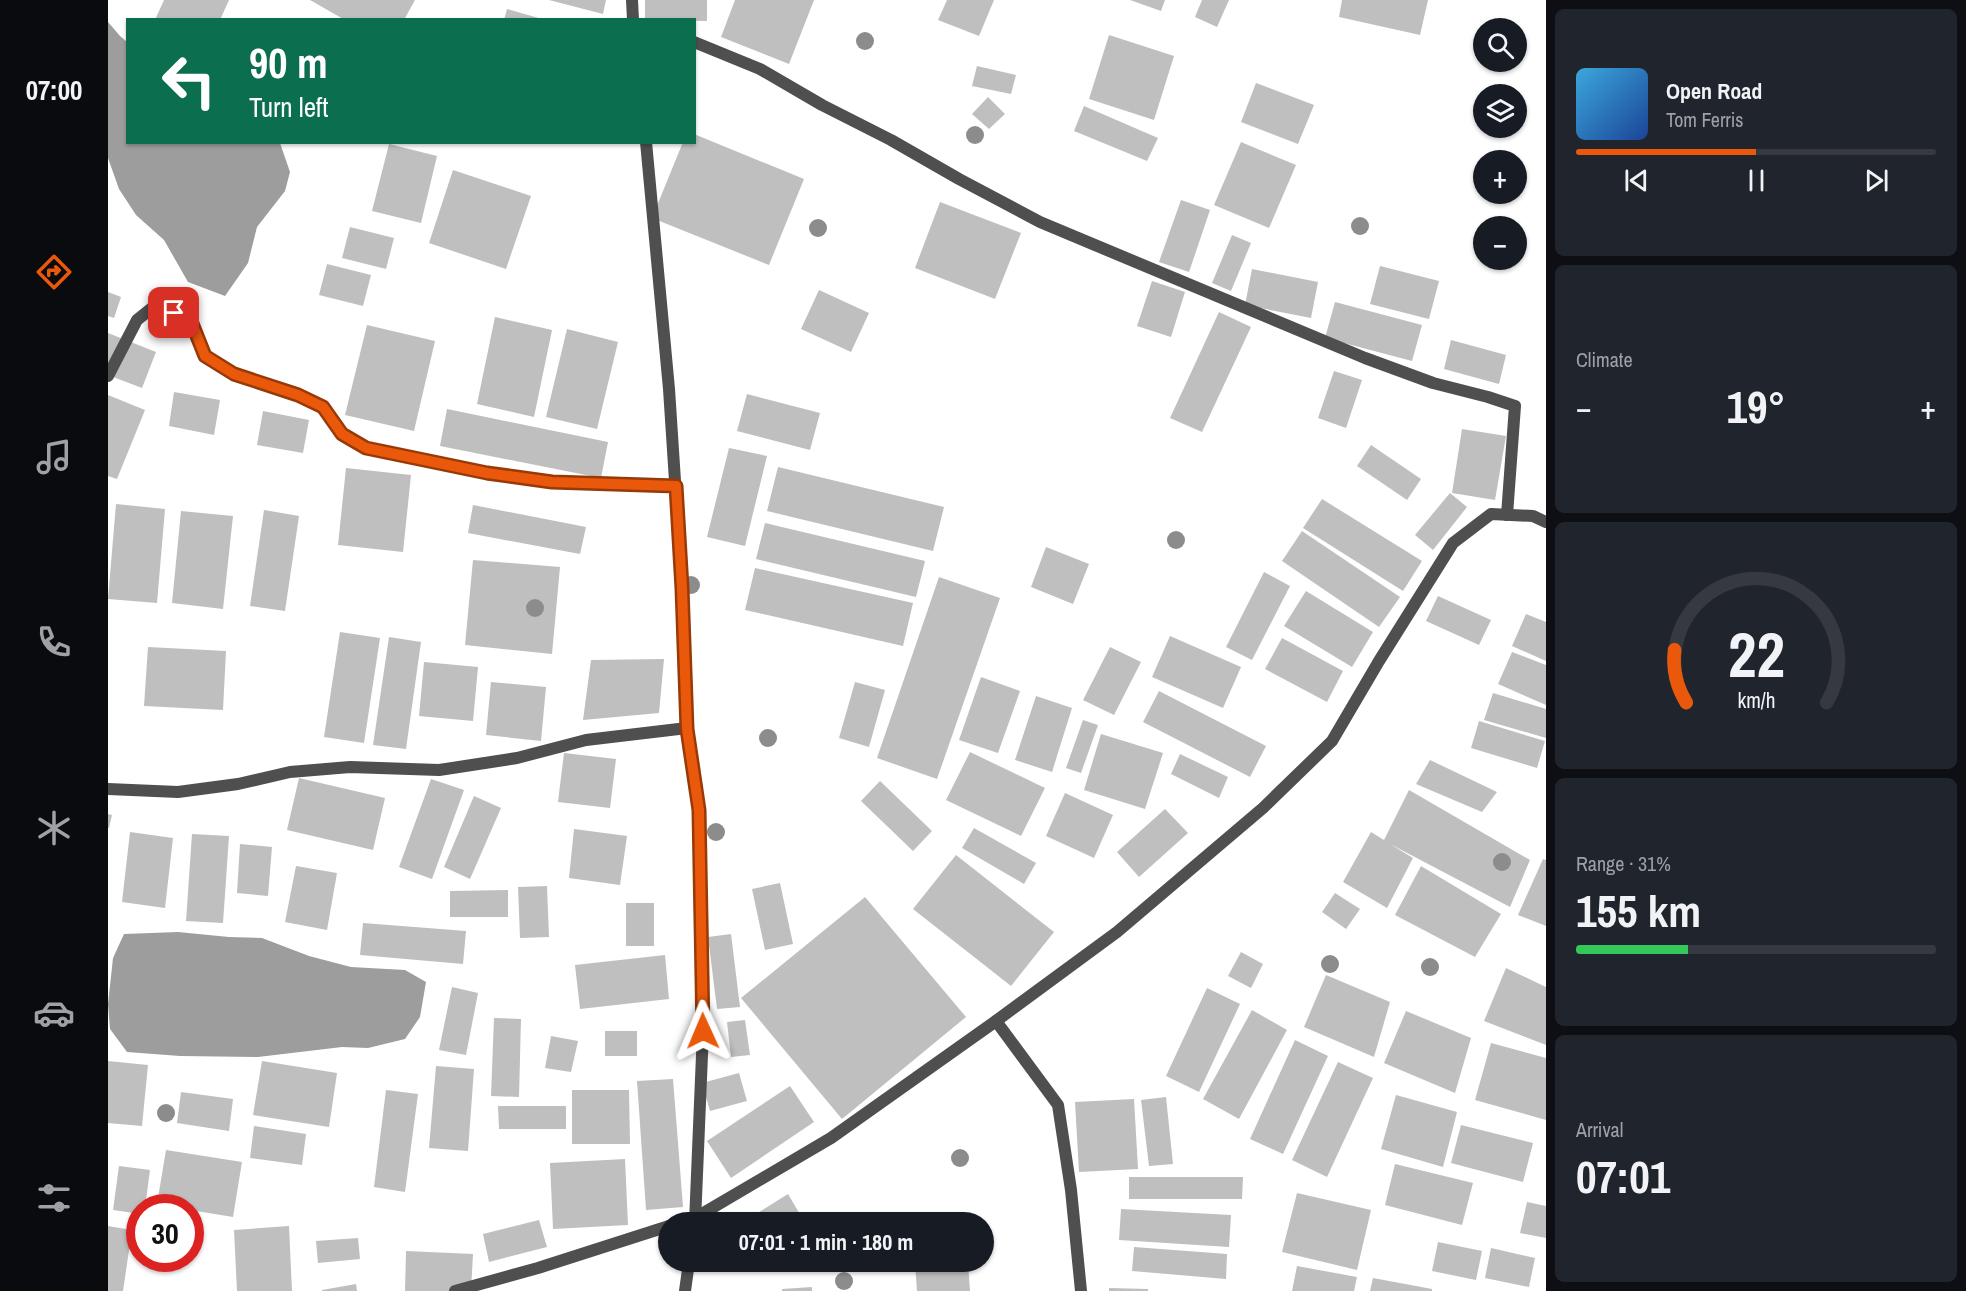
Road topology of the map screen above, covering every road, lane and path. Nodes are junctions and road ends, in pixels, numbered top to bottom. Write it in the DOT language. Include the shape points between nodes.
graph roads {
  1 [pos="632,0"];
  2 [pos="633,18"];
  3 [pos="696,43"];
  4 [pos="646,144"];
  5 [pos="108,376"];
  6 [pos="676,486"];
  7 [pos="1507,515"];
  8 [pos="1546,522"];
  9 [pos="687,729"];
  10 [pos="108,789"];
  11 [pos="996,1021"];
  12 [pos="695,1212"];
  13 [pos="708,1212"];
  14 [pos="658,1229"];
  15 [pos="688,1272"];
  16 [pos="455,1291"];
  17 [pos="685,1291"];
  18 [pos="1081,1291"];
  1 -- 2 [label="street"];
  3 -- 7 [label="street" via="760,69 1040,222 1365,358 1433,383 1515,406"];
  4 -- 6 [label="street"];
  5 -- 6 [label="street" via="137,320 158,304 191,321 205,356 234,374 323,407 342,434 366,448 552,482"];
  6 -- 9 [label="street"];
  7 -- 8 [label="street" via="1533,516"];
  7 -- 11 [label="street" via="1491,514 1453,543 1332,741 1179,881"];
  9 -- 10 [label="street" via="586,740 517,758 440,770 350,767 290,772 178,792"];
  9 -- 12 [label="street" via="699,810 703,1019"];
  11 -- 13 [label="street" via="831,1138"];
  11 -- 18 [label="street" via="1058,1105"];
  14 -- 16 [label="street"];
  15 -- 17 [label="street"];
}
